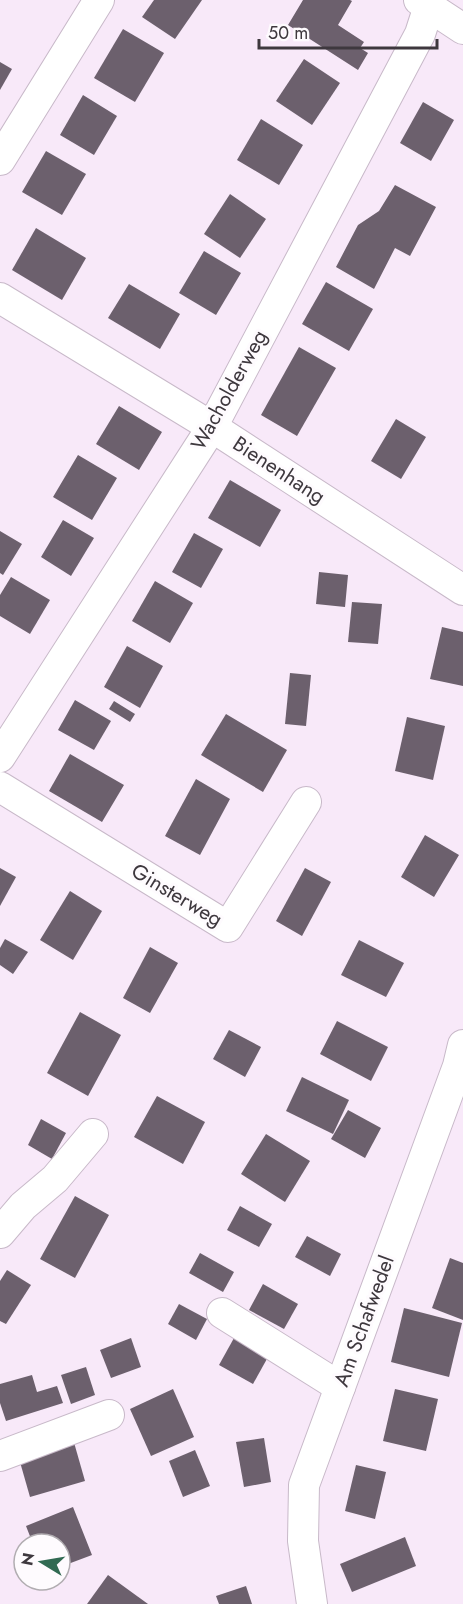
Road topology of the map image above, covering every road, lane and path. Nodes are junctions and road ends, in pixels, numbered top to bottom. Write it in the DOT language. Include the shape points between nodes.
graph roads {
  1 [pos="99,0"];
  2 [pos="424,3"];
  3 [pos="463,29"];
  4 [pos="0,160"];
  5 [pos="0,298"];
  6 [pos="212,427"];
  7 [pos="463,590"];
  8 [pos="0,757"];
  9 [pos="0,787"];
  10 [pos="306,802"];
  11 [pos="463,1045"];
  12 [pos="93,1134"];
  13 [pos="0,1233"];
  14 [pos="222,1313"];
  15 [pos="340,1387"];
  16 [pos="110,1415"];
  17 [pos="0,1456"];
  18 [pos="312,1604"];
  1 -- 4 [label="street"];
  2 -- 3 [label="street"];
  2 -- 6 [label="street, Wacholderweg" via="420,34"];
  5 -- 6 [label="street, Bienenhang"];
  6 -- 7 [label="street, Bienenhang"];
  6 -- 8 [label="street, Wacholderweg"];
  9 -- 10 [label="street, Ginsterweg" via="228,927"];
  11 -- 15 [label="street, Am Schafwedel"];
  12 -- 13 [label="street" via="55,1179 23,1206"];
  14 -- 15 [label="street"];
  15 -- 18 [label="street, Am Schafwedel" via="304,1485 303,1541"];
  16 -- 17 [label="street"];
}
